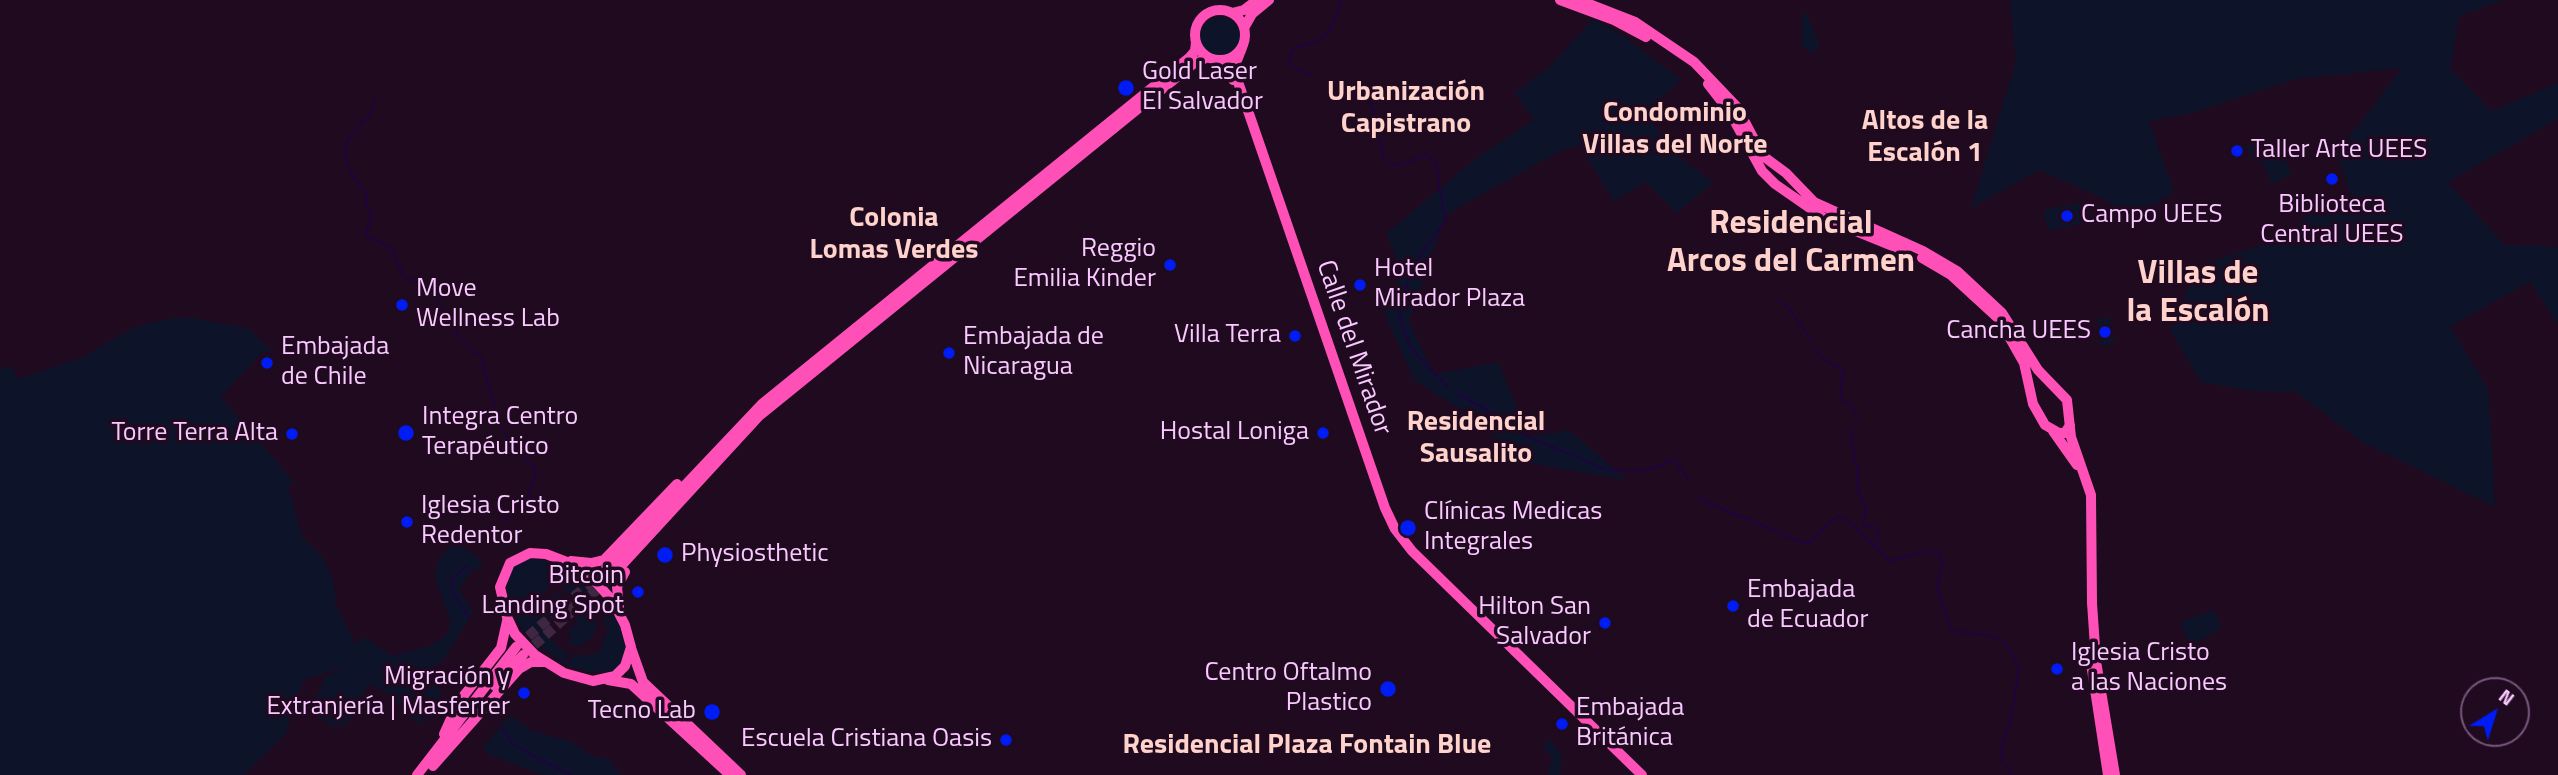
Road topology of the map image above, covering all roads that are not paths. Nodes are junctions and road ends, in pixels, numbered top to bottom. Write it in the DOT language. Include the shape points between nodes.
graph roads {
  1 [pos="1257,0"];
  2 [pos="1269,0"];
  3 [pos="1560,0"];
  4 [pos="1579,0"];
  5 [pos="1232,13"];
  6 [pos="1244,28"];
  7 [pos="1196,41"];
  8 [pos="1242,48"];
  9 [pos="1212,58"];
  10 [pos="1797,184"];
  11 [pos="1783,191"];
  12 [pos="2050,383"];
  13 [pos="2032,392"];
  14 [pos="2070,425"];
  15 [pos="2052,431"];
  16 [pos="677,484"];
  17 [pos="687,494"];
  18 [pos="560,559"];
  19 [pos="620,614"];
  20 [pos="507,617"];
  21 [pos="631,647"];
  22 [pos="544,662"];
  23 [pos="608,680"];
  24 [pos="433,756"];
  25 [pos="428,771"];
  26 [pos="417,775"];
  27 [pos="730,775"];
  28 [pos="741,775"];
  29 [pos="1635,775"];
  30 [pos="1642,775"];
  31 [pos="2108,775"];
  32 [pos="2115,775"];
  1 -- 5 [label="main road"];
  2 -- 6 [label="main road"];
  3 -- 11 [label="main road" via="1632,28 1691,67 1729,111 1762,171"];
  4 -- 10 [label="main road" via="1635,22 1694,62 1737,107 1757,149"];
  5 -- 6 [label="main road"];
  5 -- 7 [label="main road" via="1217,10 1203,17"];
  6 -- 8 [label="main road"];
  7 -- 9 [label="main road"];
  7 -- 17 [label="main road" via="1189,58 762,404 605,577"];
  8 -- 9 [label="main road" via="1229,59"];
  8 -- 30 [label="main road, Calle del Mirador" via="1236,76 1395,529"];
  9 -- 17 [label="main road" via="1193,64 770,407"];
  9 -- 29 [label="main road, Calle del Mirador" via="1232,77 1393,533"];
  10 -- 11 [label="main road" via="1787,180"];
  10 -- 12 [label="main road" via="1822,206 1957,271 2002,313"];
  11 -- 13 [label="main road" via="1818,215 1921,257 1951,275 1999,319 2024,363"];
  12 -- 13 [label="main road" via="2039,382"];
  12 -- 14 [label="main road" via="2067,400"];
  13 -- 15 [label="main road" via="2038,416"];
  14 -- 15 [label="main road" via="2065,433"];
  14 -- 32 [label="main road" via="2091,495 2096,661"];
  15 -- 31 [label="main road" via="2076,463 2085,492 2091,681"];
  16 -- 18 [label="main road" via="604,560"];
  17 -- 19 [label="main road" via="686,503 618,580"];
  18 -- 19 [label="main road" via="601,587"];
  18 -- 20 [label="main road" via="534,552 510,563 500,587"];
  19 -- 21 [label="main road"];
  20 -- 22 [label="main road" via="527,648"];
  20 -- 24 [label="main road" via="501,648 458,703"];
  21 -- 23 [label="main road" via="621,671"];
  21 -- 28 [label="main road" via="643,682"];
  22 -- 23 [label="main road" via="588,681"];
  22 -- 25 [label="main road" via="519,668"];
  23 -- 27 [label="main road" via="631,684"];
  24 -- 25 [label="main road" via="492,675 519,651"];
  24 -- 26 [label="main road"];
}
